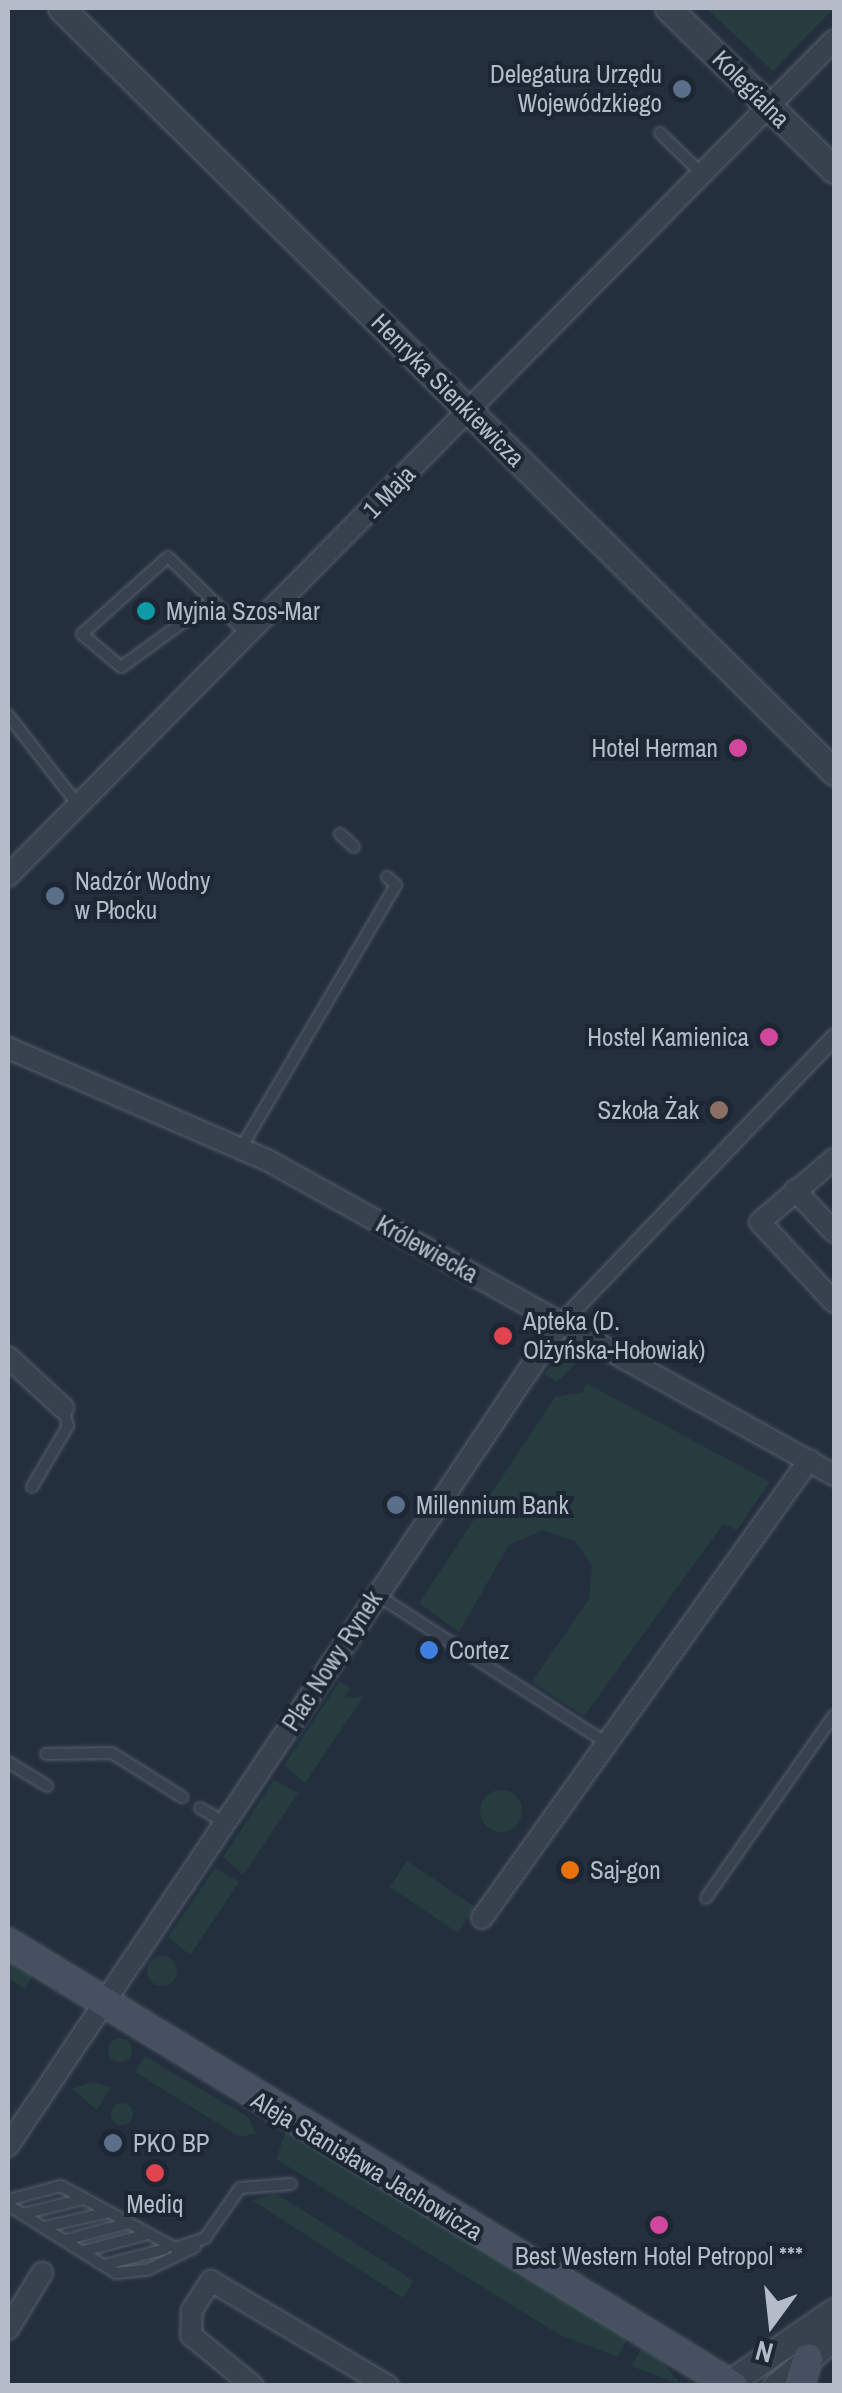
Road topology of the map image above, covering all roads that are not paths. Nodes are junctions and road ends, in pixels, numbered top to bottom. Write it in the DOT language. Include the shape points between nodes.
graph roads {
  1 [pos="61,8"];
  2 [pos="668,8"];
  3 [pos="834,40"];
  4 [pos="769,106"];
  5 [pos="660,133"];
  6 [pos="834,170"];
  7 [pos="701,172"];
  8 [pos="469,411"];
  9 [pos="212,601"];
  10 [pos="249,636"];
  11 [pos="8,716"];
  12 [pos="834,772"];
  13 [pos="80,806"];
  14 [pos="340,834"];
  15 [pos="354,847"];
  16 [pos="8,876"];
  17 [pos="387,877"];
  18 [pos="834,1036"];
  19 [pos="8,1048"];
  20 [pos="240,1148"];
  21 [pos="834,1161"];
  22 [pos="795,1190"];
  23 [pos="834,1232"];
  24 [pos="834,1302"];
  25 [pos="561,1322"];
  26 [pos="8,1357"];
  27 [pos="64,1408"];
  28 [pos="809,1460"];
  29 [pos="834,1474"];
  30 [pos="32,1487"];
  31 [pos="376,1594"];
  32 [pos="834,1715"];
  33 [pos="607,1743"];
  34 [pos="46,1754"];
  35 [pos="8,1762"];
  36 [pos="47,1786"];
  37 [pos="182,1797"];
  38 [pos="200,1808"];
  39 [pos="224,1822"];
  40 [pos="706,1898"];
  41 [pos="482,1918"];
  42 [pos="8,1944"];
  43 [pos="104,2002"];
  44 [pos="8,2146"];
  45 [pos="291,2184"];
  46 [pos="84,2199"];
  47 [pos="8,2202"];
  48 [pos="106,2213"];
  49 [pos="22,2214"];
  50 [pos="126,2224"];
  51 [pos="43,2226"];
  52 [pos="144,2235"];
  53 [pos="64,2240"];
  54 [pos="201,2240"];
  55 [pos="175,2248"];
  56 [pos="83,2252"];
  57 [pos="103,2265"];
  58 [pos="42,2273"];
  59 [pos="834,2311"];
  60 [pos="8,2328"];
  61 [pos="834,2337"];
  62 [pos="808,2358"];
  63 [pos="729,2385"];
  64 [pos="253,2386"];
  65 [pos="388,2386"];
  66 [pos="776,2386"];
  67 [pos="799,2386"];
  1 -- 8 [label="street, Henryka Sienkiewicza"];
  2 -- 4 [label="street, Kolegialna"];
  3 -- 4 [label="street, 1 Maja"];
  4 -- 6 [label="street, Kolegialna"];
  4 -- 7 [label="street, 1 Maja"];
  5 -- 7 [label="lane"];
  7 -- 8 [label="street, 1 Maja"];
  8 -- 10 [label="street, 1 Maja"];
  8 -- 12 [label="street, Henryka Sienkiewicza"];
  9 -- 9 [label="lane" via="168,557 82,634 122,667"];
  9 -- 10 [label="lane"];
  10 -- 13 [label="street, 1 Maja"];
  11 -- 13 [label="lane"];
  13 -- 16 [label="street, 1 Maja"];
  14 -- 15 [label="lane"];
  17 -- 20 [label="lane" via="396,885"];
  18 -- 25 [label="street"];
  19 -- 20 [label="street, Królewiecka"];
  20 -- 25 [label="street, Królewiecka"];
  21 -- 22 [label="street"];
  22 -- 23 [label="street"];
  22 -- 24 [label="street" via="760,1222"];
  25 -- 28 [label="street, Królewiecka"];
  25 -- 31 [label="street, Plac Nowy Rynek"];
  26 -- 27 [label="street"];
  27 -- 30 [label="lane" via="68,1426"];
  28 -- 29 [label="street, Królewiecka"];
  28 -- 33 [label="street"];
  31 -- 33 [label="lane"];
  31 -- 39 [label="street, Plac Nowy Rynek"];
  32 -- 40 [label="lane"];
  33 -- 41 [label="street"];
  34 -- 37 [label="lane" via="112,1753"];
  35 -- 36 [label="lane"];
  38 -- 39 [label="lane"];
  39 -- 43 [label="street, Plac Nowy Rynek"];
  42 -- 43 [label="main road, Aleja Stanisława Jachowicza"];
  43 -- 44 [label="street, Plac Nowy Rynek"];
  43 -- 63 [label="main road, Aleja Stanisława Jachowicza"];
  45 -- 54 [label="lane" via="240,2188"];
  46 -- 47 [label="lane" via="62,2186"];
  46 -- 48 [label="lane"];
  46 -- 49 [label="lane"];
  47 -- 49 [label="lane"];
  48 -- 50 [label="lane"];
  48 -- 51 [label="lane"];
  49 -- 51 [label="lane"];
  50 -- 52 [label="lane"];
  50 -- 53 [label="lane"];
  51 -- 53 [label="lane"];
  52 -- 55 [label="lane"];
  52 -- 56 [label="lane"];
  53 -- 56 [label="lane"];
  54 -- 55 [label="lane"];
  54 -- 57 [label="lane" via="134,2274"];
  55 -- 57 [label="lane"];
  56 -- 57 [label="lane"];
  58 -- 60 [label="street"];
  59 -- 63 [label="street"];
  61 -- 62 [label="street"];
  62 -- 66 [label="street"];
  62 -- 67 [label="main road"];
  64 -- 65 [label="street" via="191,2334 197,2298 212,2281"];
}
